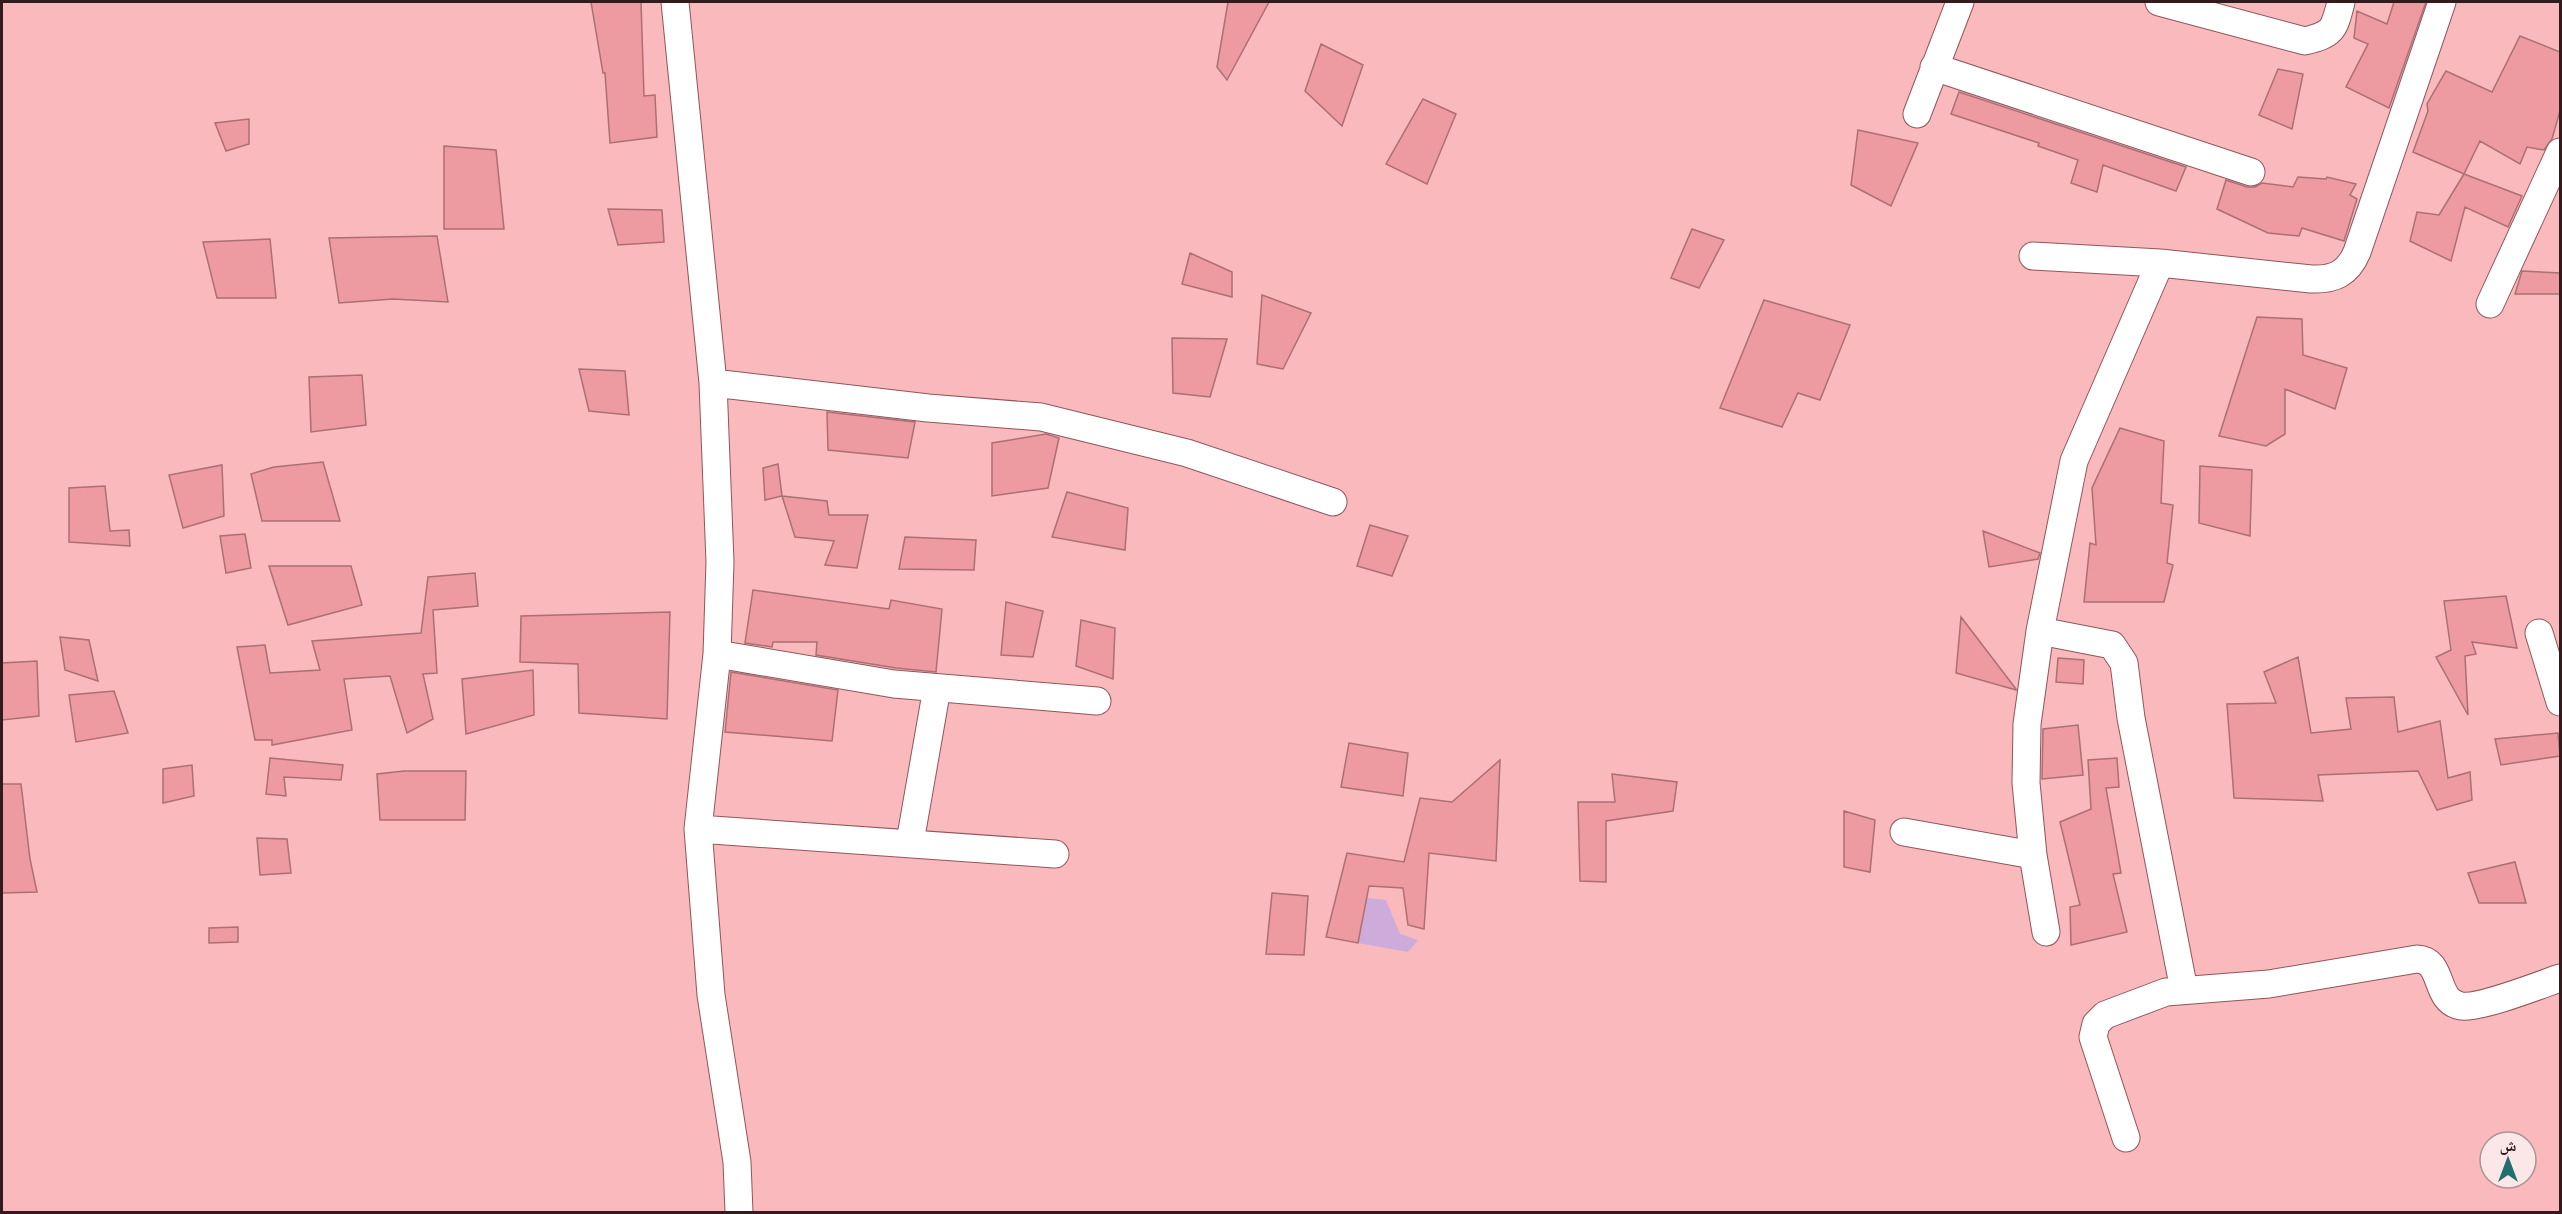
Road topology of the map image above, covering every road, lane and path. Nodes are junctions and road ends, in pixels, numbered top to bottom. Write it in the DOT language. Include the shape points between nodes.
graph roads {
  1 [pos="675,2"];
  2 [pos="1959,2"];
  3 [pos="2158,2"];
  4 [pos="2341,2"];
  5 [pos="2442,2"];
  6 [pos="1935,67"];
  7 [pos="1917,114"];
  8 [pos="2560,152"];
  9 [pos="2251,172"];
  10 [pos="2033,256"];
  11 [pos="2160,263"];
  12 [pos="2490,304"];
  13 [pos="713,382"];
  14 [pos="1333,502"];
  15 [pos="2040,631"];
  16 [pos="2539,633"];
  17 [pos="717,654"];
  18 [pos="937,687"];
  19 [pos="1097,701"];
  20 [pos="2560,702"];
  21 [pos="698,829"];
  22 [pos="1904,832"];
  23 [pos="910,842"];
  24 [pos="1055,854"];
  25 [pos="2033,855"];
  26 [pos="2046,932"];
  27 [pos="2560,978"];
  28 [pos="2184,990"];
  29 [pos="2126,1138"];
  30 [pos="739,1212"];
  1 -- 13 [label="street"];
  2 -- 6 [label="street"];
  3 -- 4 [label="street" via="2305,41 2326,36 2335,25"];
  5 -- 11 [label="street" via="2351,265 2326,280"];
  6 -- 7 [label="street"];
  6 -- 9 [label="street"];
  8 -- 12 [label="street"];
  10 -- 11 [label="street"];
  11 -- 15 [label="street" via="2074,461"];
  13 -- 14 [label="street" via="928,408 1041,417 1187,453"];
  13 -- 17 [label="street" via="720,562"];
  15 -- 25 [label="street" via="2027,724 2026,783"];
  15 -- 28 [label="street" via="2112,645 2124,663 2131,718"];
  16 -- 20 [label="street"];
  17 -- 18 [label="street" via="894,684"];
  17 -- 21 [label="street"];
  18 -- 19 [label="street"];
  18 -- 23 [label="street"];
  21 -- 23 [label="street"];
  21 -- 30 [label="street" via="711,995 734,1140"];
  22 -- 25 [label="street"];
  23 -- 24 [label="street"];
  25 -- 26 [label="street"];
  27 -- 28 [label="street" via="2467,1006 2444,996 2434,967 2422,959 2269,984"];
  28 -- 29 [label="street" via="2166,992 2105,1015 2096,1024 2093,1037"];
}
